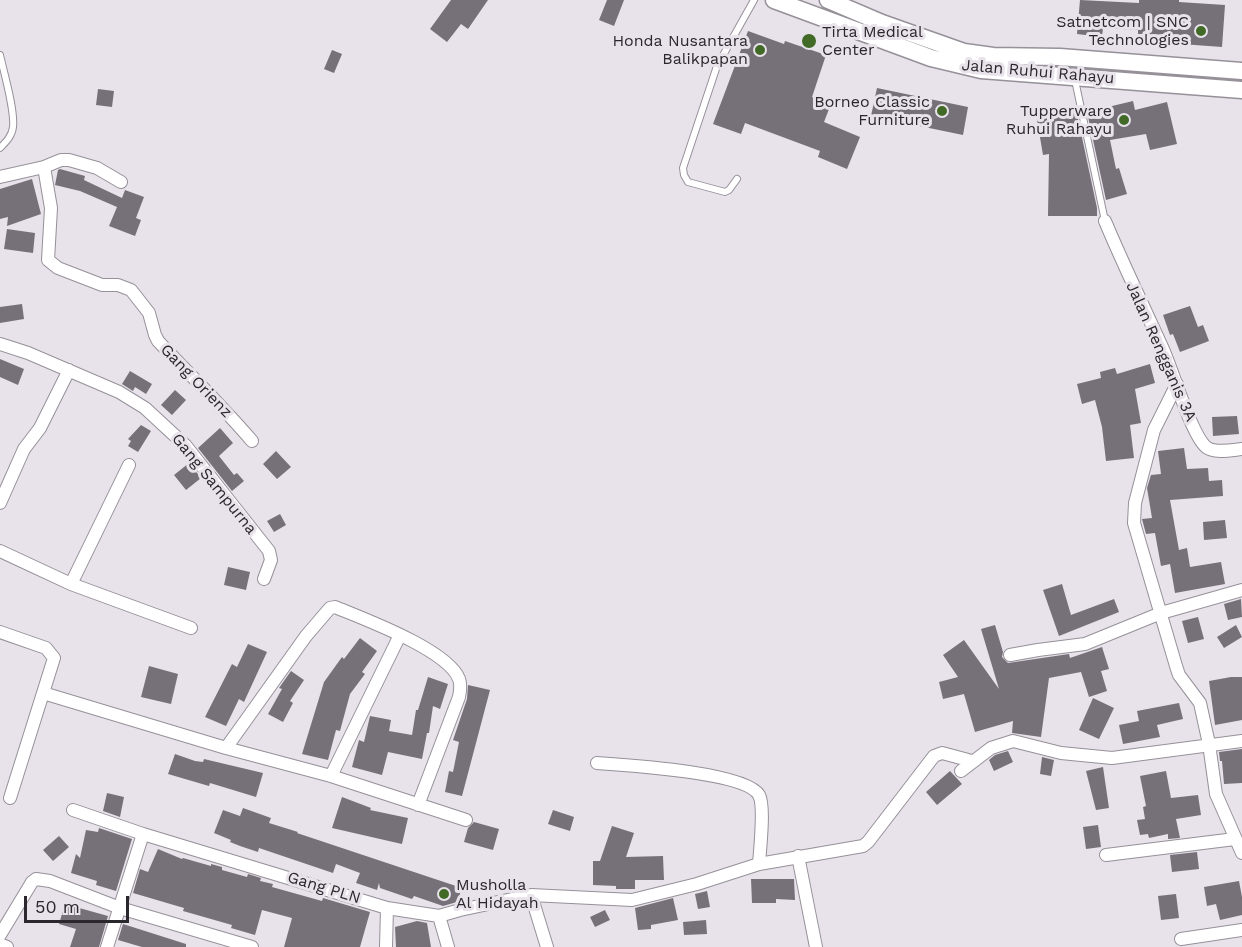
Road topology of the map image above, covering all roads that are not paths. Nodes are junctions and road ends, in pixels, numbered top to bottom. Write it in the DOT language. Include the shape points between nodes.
graph roads {
  1 [pos="754,0"];
  2 [pos="774,0"];
  3 [pos="828,0"];
  4 [pos="0,55"];
  5 [pos="1242,71"];
  6 [pos="1074,76"];
  7 [pos="1242,90"];
  8 [pos="0,147"];
  9 [pos="44,167"];
  10 [pos="0,177"];
  11 [pos="737,179"];
  12 [pos="121,182"];
  13 [pos="1105,221"];
  14 [pos="0,344"];
  15 [pos="69,370"];
  16 [pos="1177,384"];
  17 [pos="252,441"];
  18 [pos="1242,449"];
  19 [pos="129,465"];
  20 [pos="0,503"];
  21 [pos="0,551"];
  22 [pos="264,579"];
  23 [pos="71,584"];
  24 [pos="1242,590"];
  25 [pos="1161,613"];
  26 [pos="191,628"];
  27 [pos="0,632"];
  28 [pos="400,635"];
  29 [pos="1010,656"];
  30 [pos="43,693"];
  31 [pos="1242,741"];
  32 [pos="1209,744"];
  33 [pos="226,748"];
  34 [pos="972,761"];
  35 [pos="597,763"];
  36 [pos="961,771"];
  37 [pos="331,776"];
  38 [pos="10,798"];
  39 [pos="418,805"];
  40 [pos="72,810"];
  41 [pos="466,820"];
  42 [pos="143,834"];
  43 [pos="1235,838"];
  44 [pos="1242,853"];
  45 [pos="1106,855"];
  46 [pos="798,856"];
  47 [pos="759,864"];
  48 [pos="531,895"];
  49 [pos="120,908"];
  50 [pos="387,908"];
  51 [pos="439,916"];
  52 [pos="1242,930"];
  53 [pos="0,935"];
  54 [pos="1181,939"];
  55 [pos="0,944"];
  56 [pos="7,947"];
  57 [pos="107,947"];
  58 [pos="252,947"];
  59 [pos="386,947"];
  60 [pos="448,947"];
  61 [pos="547,947"];
  62 [pos="816,947"];
  1 -- 11 [label="lane" via="717,66 683,168 688,182 725,192"];
  2 -- 6 [label="main road, Jalan Ruhui Rahayu" via="931,58 981,69"];
  3 -- 5 [label="main road, Jalan Ruhui Rahayu" via="943,46 971,53"];
  4 -- 8 [label="lane" via="13,128"];
  6 -- 7 [label="main road, Jalan Ruhui Rahayu"];
  6 -- 13 [label="lane"];
  9 -- 10 [label="street"];
  9 -- 12 [label="street" via="61,160 78,161"];
  9 -- 17 [label="street, Gang Orienz" via="51,208 48,260 58,268 102,285 131,290 149,313 158,341"];
  13 -- 16 [label="street, Jalan Rengganis 3A"];
  14 -- 15 [label="street, Gang Sampurna"];
  15 -- 20 [label="street" via="40,428 24,450"];
  15 -- 22 [label="street, Gang Sampurna" via="145,408 186,446 269,551 271,560"];
  16 -- 18 [label="street, Jalan Rengganis 3A" via="1197,435 1207,448"];
  16 -- 25 [label="street" via="1154,430 1135,503 1134,523"];
  19 -- 23 [label="street"];
  21 -- 23 [label="street"];
  23 -- 26 [label="street"];
  24 -- 25 [label="street"];
  25 -- 29 [label="street" via="1085,644"];
  25 -- 32 [label="street" via="1179,675 1200,703"];
  27 -- 30 [label="street" via="51,652 53,662"];
  28 -- 33 [label="street" via="330,608"];
  28 -- 37 [label="street"];
  28 -- 39 [label="street" via="426,648 452,668 460,680 459,698"];
  30 -- 33 [label="street"];
  30 -- 38 [label="street"];
  31 -- 32 [label="street"];
  32 -- 34 [label="street" via="1112,758 1061,753 1013,741 991,748"];
  32 -- 43 [label="street" via="1216,794"];
  33 -- 37 [label="street"];
  34 -- 36 [label="street"];
  34 -- 46 [label="street, Gang PLN" via="937,754 868,842 855,848"];
  35 -- 47 [label="street" via="704,774 751,788 759,794 761,804"];
  37 -- 39 [label="street"];
  39 -- 41 [label="street"];
  40 -- 42 [label="street, Gang PLN"];
  42 -- 49 [label="street"];
  42 -- 50 [label="street, Gang PLN"];
  43 -- 44 [label="street"];
  43 -- 45 [label="street"];
  46 -- 47 [label="street, Gang PLN"];
  46 -- 62 [label="street"];
  47 -- 48 [label="street, Gang PLN" via="632,900"];
  48 -- 51 [label="street, Gang PLN"];
  48 -- 61 [label="street"];
  49 -- 53 [label="street" via="50,880 36,879"];
  49 -- 57 [label="street"];
  49 -- 58 [label="street"];
  50 -- 51 [label="street, Gang PLN"];
  50 -- 59 [label="street"];
  51 -- 60 [label="street"];
  52 -- 54 [label="street"];
  55 -- 56 [label="street"];
}
